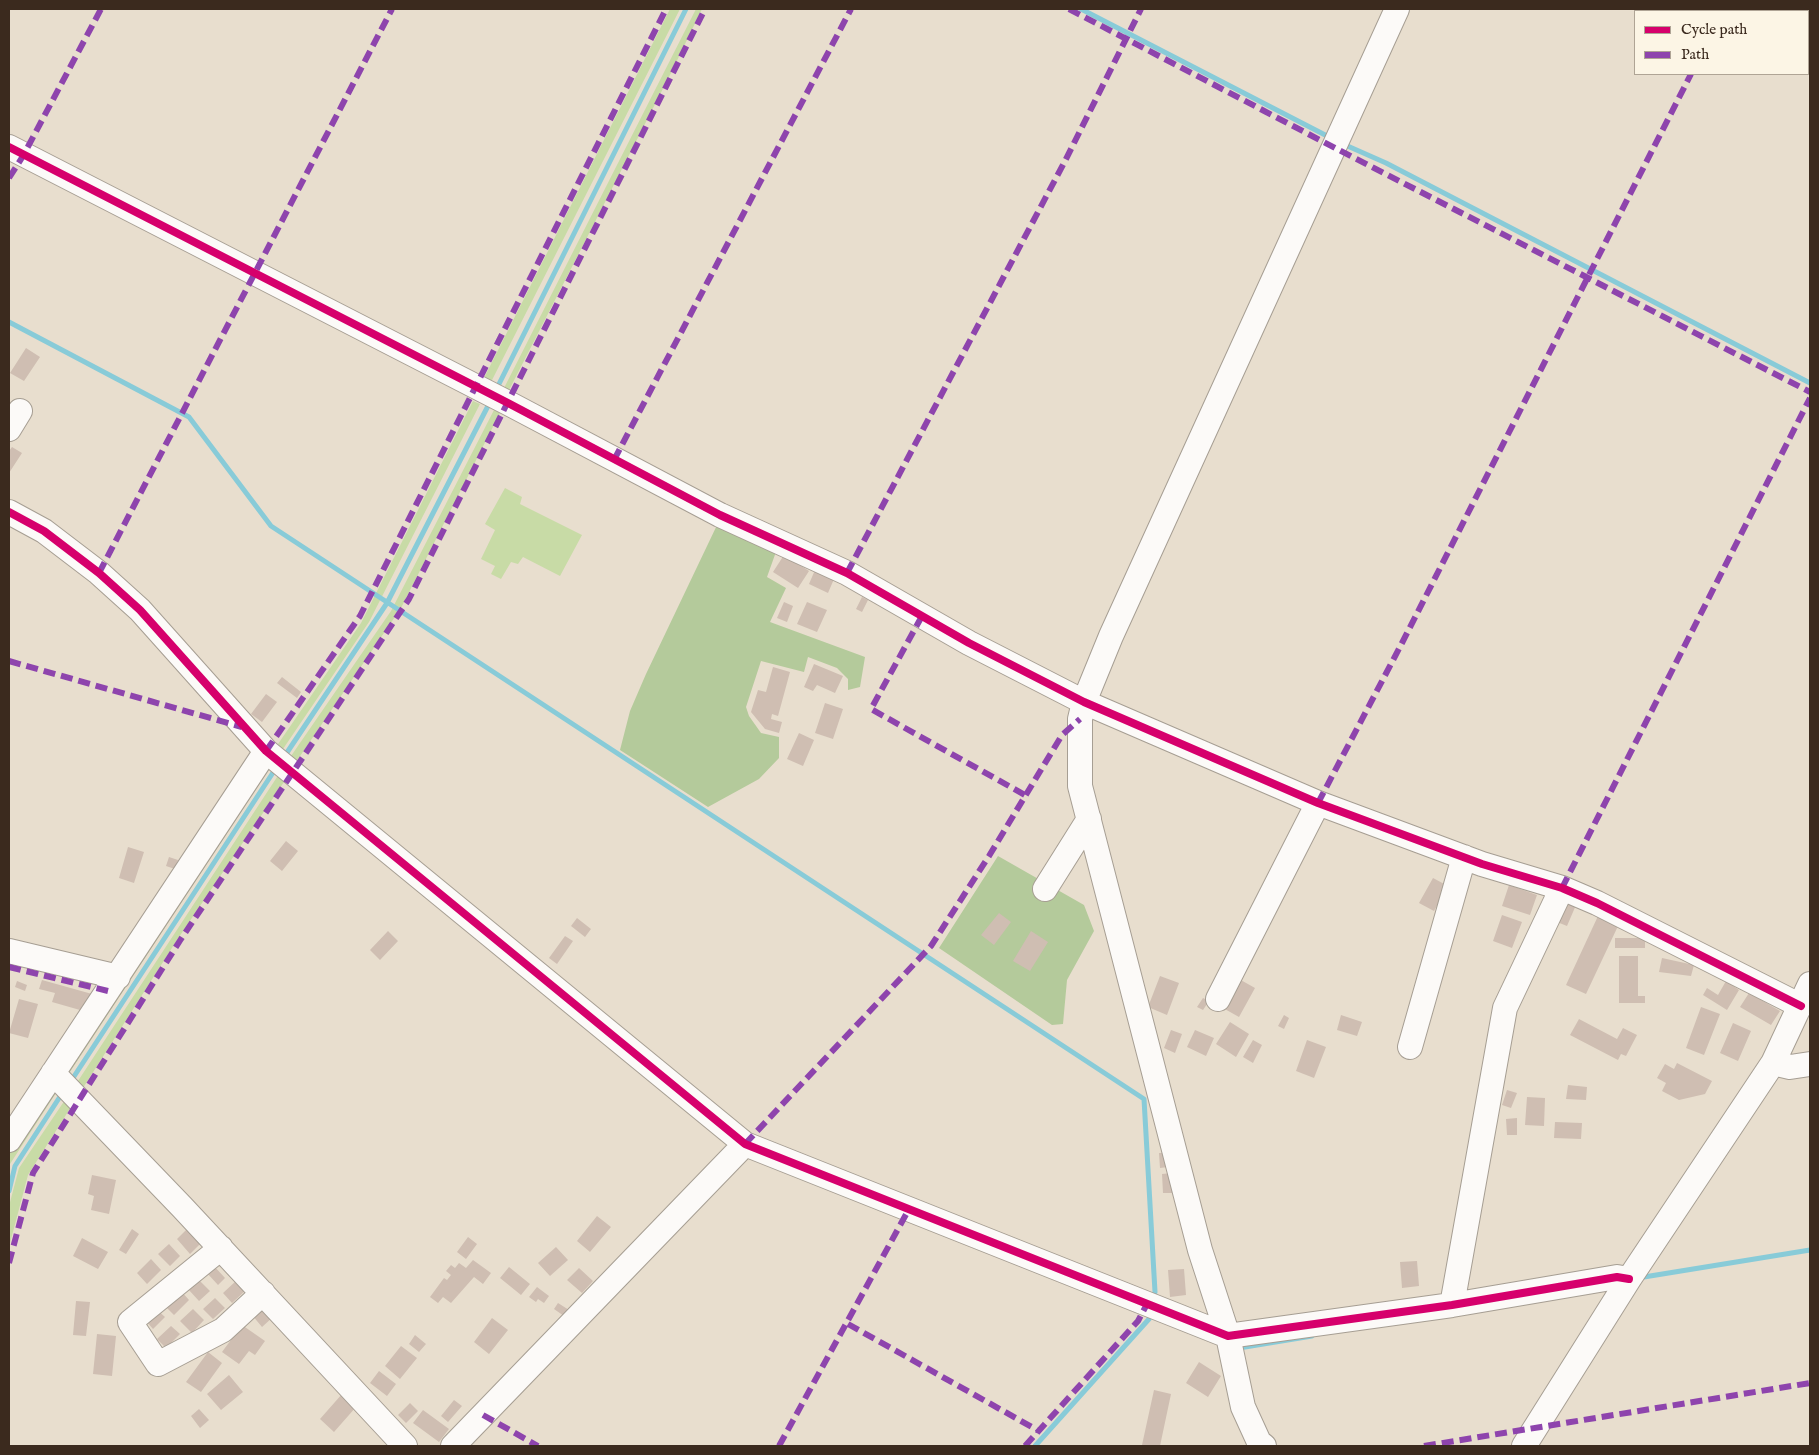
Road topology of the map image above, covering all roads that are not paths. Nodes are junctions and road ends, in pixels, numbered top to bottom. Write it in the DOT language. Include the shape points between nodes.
graph roads {
  1 [pos="1397,9"];
  2 [pos="9,147"];
  3 [pos="9,512"];
  4 [pos="1084,702"];
  5 [pos="266,751"];
  6 [pos="1318,803"];
  7 [pos="1089,819"];
  8 [pos="1464,857"];
  9 [pos="1562,888"];
  10 [pos="1045,889"];
  11 [pos="9,951"];
  12 [pos="118,977"];
  13 [pos="1810,984"];
  14 [pos="1218,999"];
  15 [pos="1801,1006"];
  16 [pos="1410,1047"];
  17 [pos="1774,1063"];
  18 [pos="1810,1064"];
  19 [pos="62,1083"];
  20 [pos="9,1140"];
  21 [pos="745,1144"];
  22 [pos="221,1248"];
  23 [pos="1629,1280"];
  24 [pos="263,1293"];
  25 [pos="1452,1304"];
  26 [pos="1228,1336"];
  27 [pos="405,1446"];
  28 [pos="453,1446"];
  29 [pos="1264,1446"];
  30 [pos="1524,1446"];
  1 -- 4 [label="street"];
  2 -- 4 [label="street" via="720,515 847,573 969,643"];
  3 -- 5 [label="street" via="44,531 92,567 140,610"];
  4 -- 6 [label="street"];
  4 -- 7 [label="street" via="1080,720 1080,786"];
  5 -- 12 [label="street"];
  5 -- 21 [label="street"];
  6 -- 8 [label="street"];
  6 -- 14 [label="street"];
  7 -- 10 [label="street"];
  7 -- 26 [label="street" via="1200,1250"];
  8 -- 9 [label="street"];
  8 -- 16 [label="street"];
  9 -- 15 [label="street"];
  9 -- 25 [label="street" via="1505,1008"];
  11 -- 12 [label="street"];
  12 -- 19 [label="street"];
  13 -- 15 [label="street"];
  15 -- 17 [label="street"];
  17 -- 18 [label="street" via="1790,1068"];
  17 -- 23 [label="street"];
  19 -- 20 [label="street"];
  19 -- 22 [label="street"];
  21 -- 26 [label="street"];
  21 -- 28 [label="street"];
  22 -- 24 [label="street"];
  22 -- 24 [label="street" via="130,1322 158,1364 223,1330"];
  23 -- 25 [label="street" via="1617,1277"];
  23 -- 30 [label="street"];
  24 -- 27 [label="street"];
  25 -- 26 [label="street"];
  26 -- 29 [label="street" via="1244,1407 1259,1442"];
}
